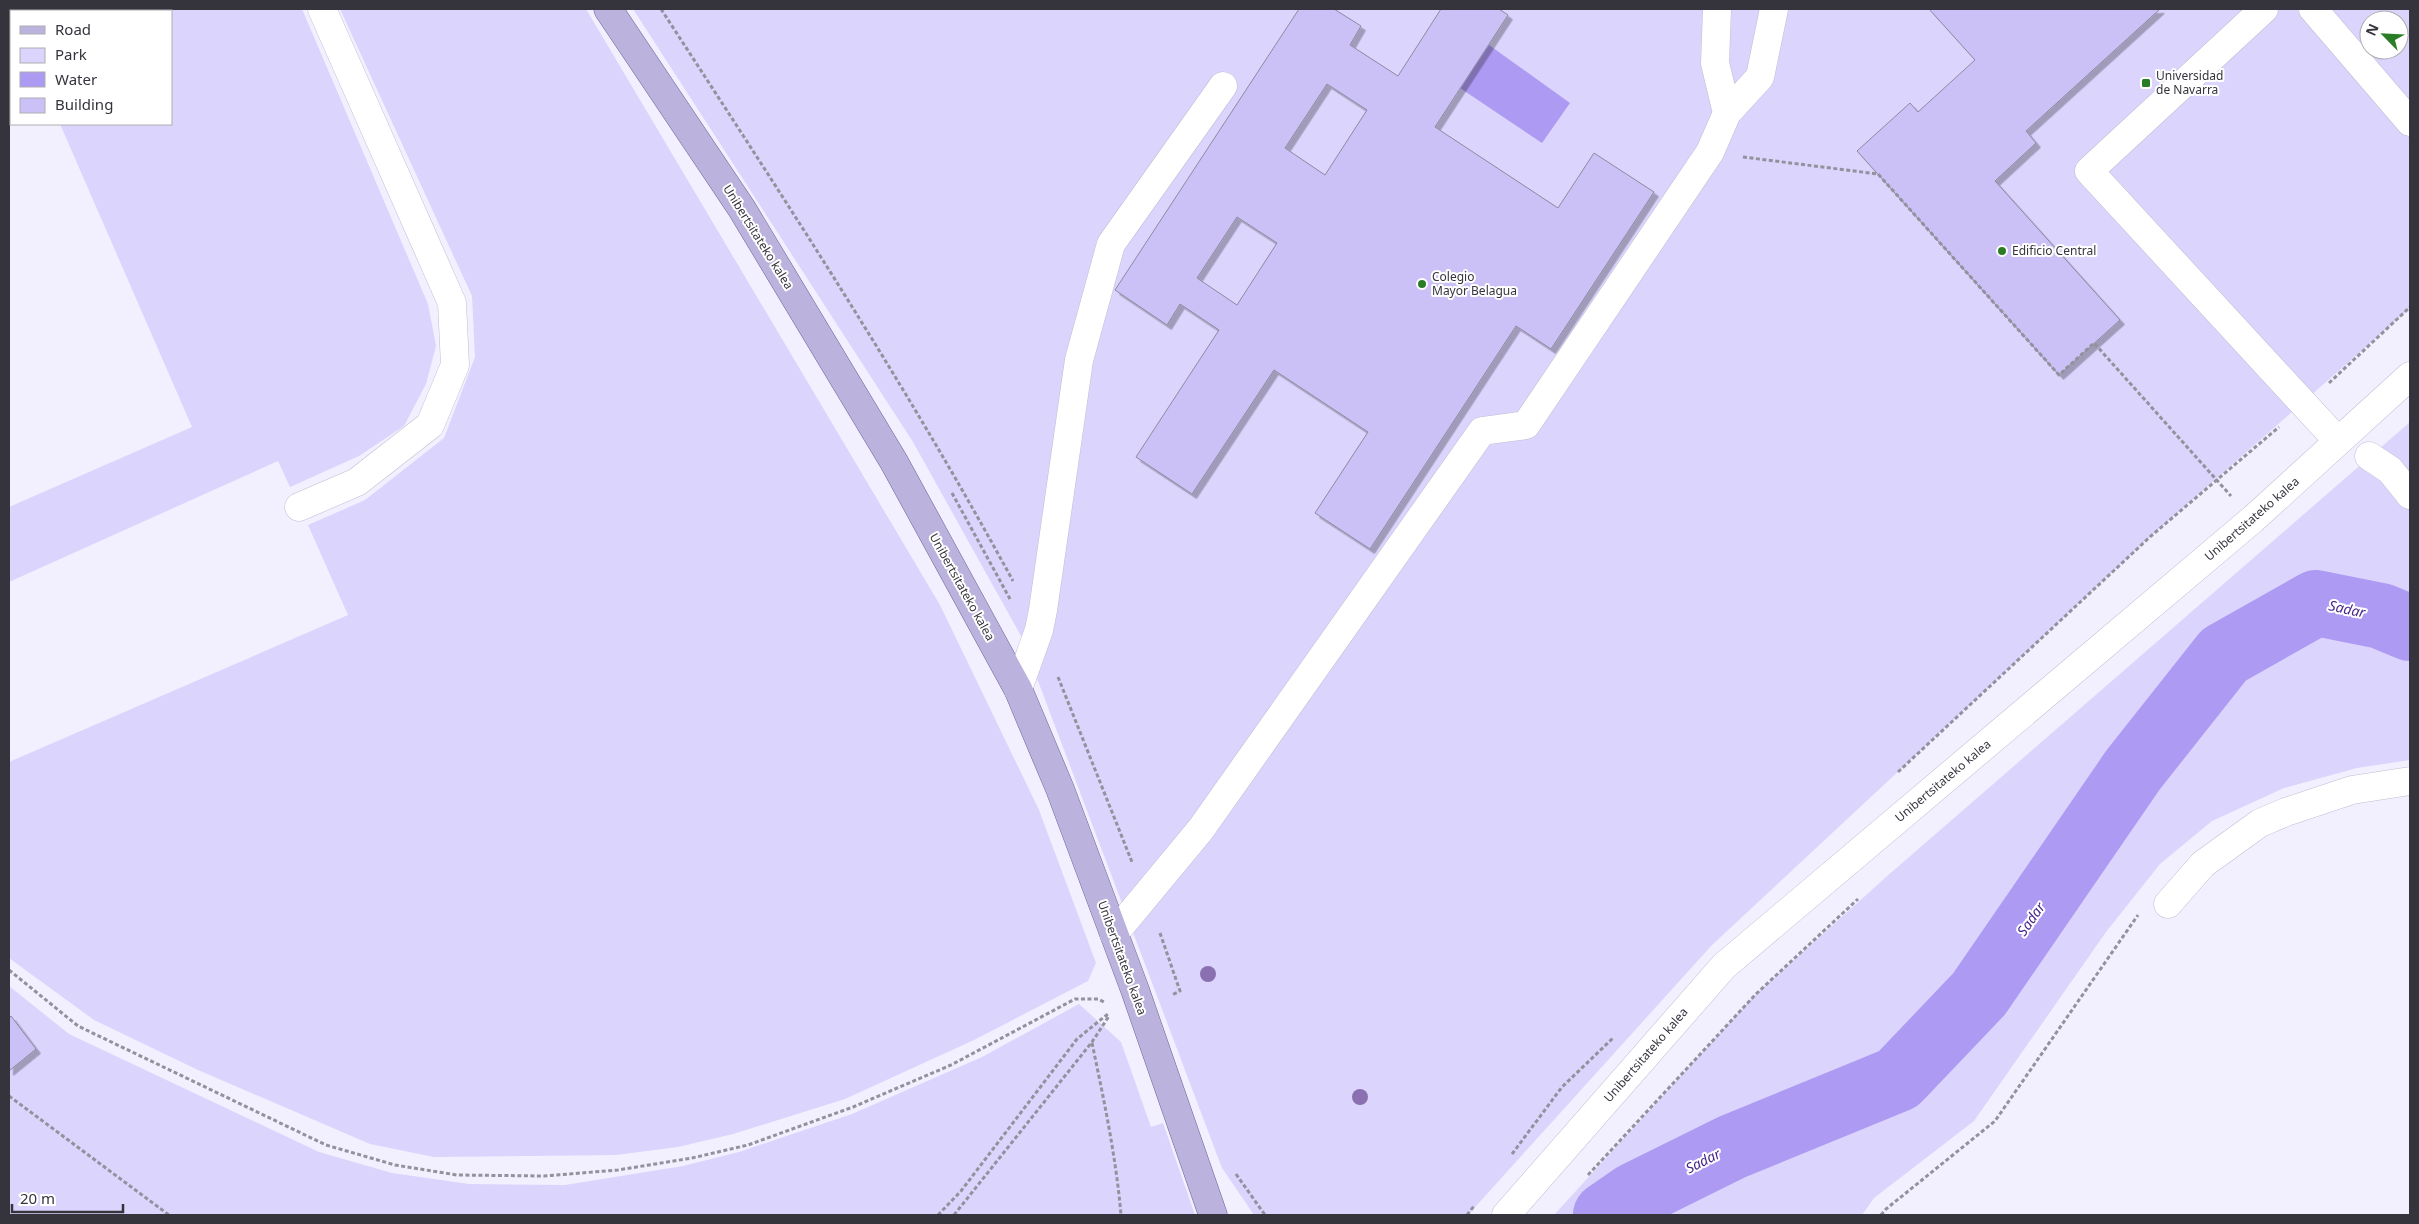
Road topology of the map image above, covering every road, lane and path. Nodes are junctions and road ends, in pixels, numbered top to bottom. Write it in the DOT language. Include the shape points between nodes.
graph roads {
  1 [pos="322,9"];
  2 [pos="608,9"];
  3 [pos="1717,9"];
  4 [pos="1774,9"];
  5 [pos="2264,9"];
  6 [pos="2313,9"];
  7 [pos="1223,86"];
  8 [pos="1727,113"];
  9 [pos="2410,122"];
  10 [pos="1710,152"];
  11 [pos="2410,307"];
  12 [pos="2410,376"];
  13 [pos="2305,405"];
  14 [pos="2338,441"];
  15 [pos="2369,456"];
  16 [pos="2215,480"];
  17 [pos="2410,495"];
  18 [pos="299,507"];
  19 [pos="2253,519"];
  20 [pos="1018,689"];
  21 [pos="2410,781"];
  22 [pos="1862,896"];
  23 [pos="2168,904"];
  24 [pos="2140,912"];
  25 [pos="1114,934"];
  26 [pos="9,970"];
  27 [pos="1106,1003"];
  28 [pos="1092,1042"];
  29 [pos="9,1096"];
  30 [pos="1587,1176"];
  31 [pos="169,1215"];
  32 [pos="938,1215"];
  33 [pos="954,1215"];
  34 [pos="1121,1215"];
  35 [pos="1213,1215"];
  36 [pos="1506,1215"];
  37 [pos="1881,1215"];
  1 -- 18 [label="street" via="452,303 454,366 430,425 357,482"];
  2 -- 20 [label="main road, Unibertsitateko kalea" via="742,209 879,437"];
  3 -- 8 [label="street" via="1715,63"];
  4 -- 8 [label="street" via="1760,77"];
  5 -- 13 [label="street" via="2089,171"];
  6 -- 9 [label="street"];
  7 -- 20 [label="street" via="1111,244 1079,360 1042,617"];
  8 -- 10 [label="street"];
  10 -- 16 [label="path" via="1878,174 2059,375 2094,343"];
  10 -- 25 [label="street" via="1526,425 1482,431 1201,829"];
  11 -- 13 [label="path"];
  12 -- 14 [label="street, Unibertsitateko kalea"];
  13 -- 14 [label="street"];
  13 -- 16 [label="path"];
  14 -- 19 [label="street, Unibertsitateko kalea"];
  15 -- 17 [label="street" via="2390,470"];
  16 -- 19 [label="path"];
  19 -- 36 [label="street, Unibertsitateko kalea" via="1724,966"];
  20 -- 25 [label="main road, Unibertsitateko kalea"];
  21 -- 23 [label="street" via="2352,790 2260,823 2203,864"];
  22 -- 30 [label="path" via="1756,994"];
  24 -- 37 [label="path" via="1995,1121"];
  25 -- 35 [label="main road, Unibertsitateko kalea"];
  26 -- 27 [label="path" via="78,1026 326,1145 394,1165 458,1175 544,1176 618,1170 748,1145 853,1107 951,1065 1075,999 1098,999"];
  28 -- 32 [label="path" via="1115,1008 1077,1039 961,1191"];
  28 -- 33 [label="path"];
  28 -- 34 [label="path" via="1110,1127"];
  29 -- 31 [label="path"];
}
